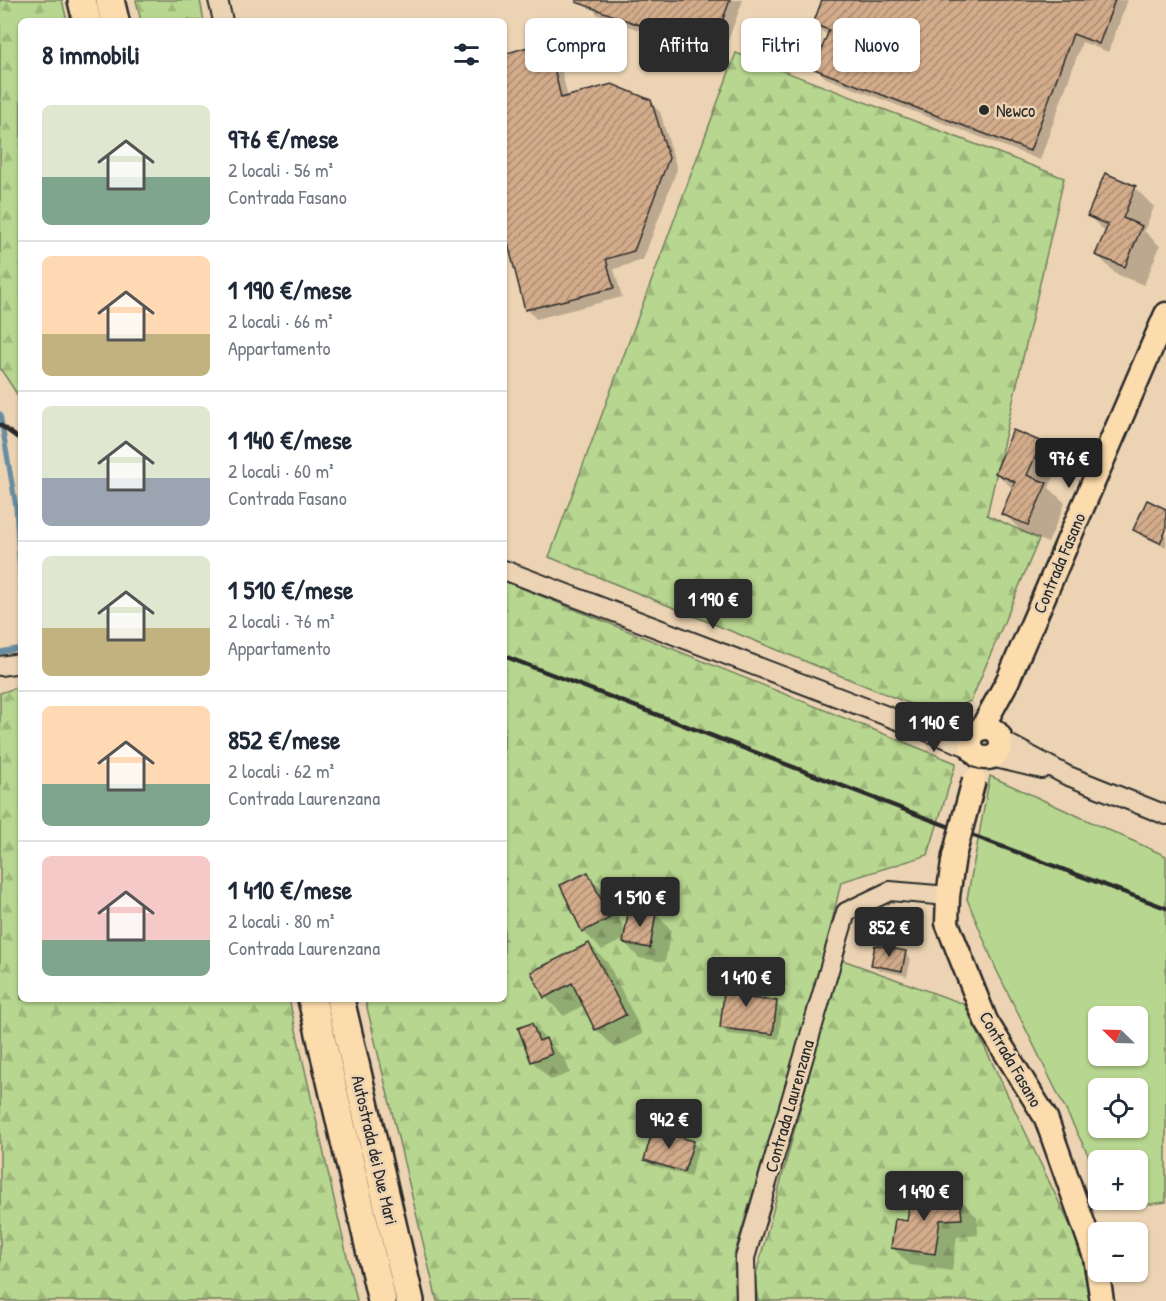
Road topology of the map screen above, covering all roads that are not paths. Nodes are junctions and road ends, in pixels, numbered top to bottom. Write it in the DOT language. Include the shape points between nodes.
graph roads {
  1 [pos="82,0"];
  2 [pos="110,0"];
  3 [pos="218,0"];
  4 [pos="86,18"];
  5 [pos="114,18"];
  6 [pos="222,18"];
  7 [pos="1166,314"];
  8 [pos="507,571"];
  9 [pos="18,663"];
  10 [pos="0,666"];
  11 [pos="984,744"];
  12 [pos="1166,815"];
  13 [pos="948,896"];
  14 [pos="313,1002"];
  15 [pos="341,1002"];
  16 [pos="381,1301"];
  17 [pos="410,1301"];
  18 [pos="746,1301"];
  19 [pos="1102,1301"];
  1 -- 4 [label="highway"];
  2 -- 5 [label="highway"];
  3 -- 6 [label="street"];
  7 -- 11 [label="main road, Contrada Fasano"];
  8 -- 11 [label="street" via="910,724"];
  9 -- 10 [label="street"];
  11 -- 12 [label="street"];
  11 -- 13 [label="main road, Contrada Fasano, bridge" via="954,856"];
  13 -- 18 [label="street, Contrada Laurenzana" via="890,891 846,912 745,1258"];
  13 -- 19 [label="main road, Contrada Fasano" via="947,923 986,1021 1046,1118 1095,1257"];
  14 -- 16 [label="highway, Autostrada dei Due Mari"];
  15 -- 17 [label="highway, Autostrada dei Due Mari"];
}
